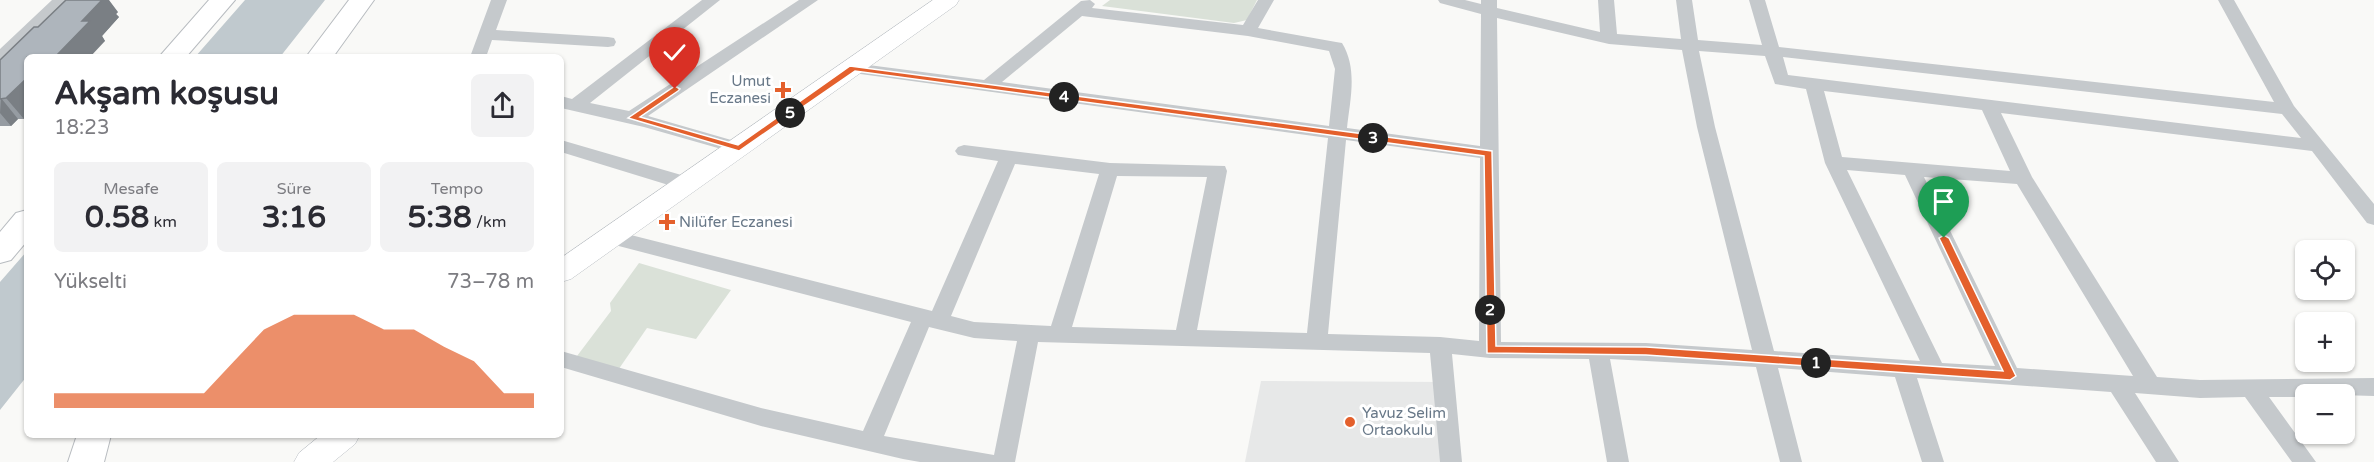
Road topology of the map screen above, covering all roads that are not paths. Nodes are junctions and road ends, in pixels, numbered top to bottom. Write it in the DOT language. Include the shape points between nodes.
graph roads {
  1 [pos="61,0"];
  2 [pos="223,0"];
  3 [pos="362,0"];
  4 [pos="499,0"];
  5 [pos="712,0"];
  6 [pos="810,0"];
  7 [pos="948,0"];
  8 [pos="1266,0"];
  9 [pos="1446,0"];
  10 [pos="1606,0"];
  11 [pos="1684,0"];
  12 [pos="1757,0"];
  13 [pos="2226,0"];
  14 [pos="1085,5"];
  15 [pos="1488,5"];
  16 [pos="1248,31"];
  17 [pos="486,35"];
  18 [pos="1609,39"];
  19 [pos="608,42"];
  20 [pos="1690,46"];
  21 [pos="1773,51"];
  22 [pos="175,54"];
  23 [pos="321,54"];
  24 [pos="479,54"];
  25 [pos="0,59"];
  26 [pos="853,68"];
  27 [pos="1814,84"];
  28 [pos="987,86"];
  29 [pos="568,103"];
  30 [pos="1989,106"];
  31 [pos="2287,109"];
  32 [pos="632,118"];
  33 [pos="1339,133"];
  34 [pos="2318,146"];
  35 [pos="564,147"];
  36 [pos="739,148"];
  37 [pos="964,151"];
  38 [pos="1488,153"];
  39 [pos="1009,157"];
  40 [pos="1834,163"];
  41 [pos="1110,169"];
  42 [pos="1911,169"];
  43 [pos="2023,178"];
  44 [pos="688,184"];
  45 [pos="2374,218"];
  46 [pos="24,224"];
  47 [pos="611,237"];
  48 [pos="0,252"];
  49 [pos="564,270"];
  50 [pos="931,319"];
  51 [pos="1029,334"];
  52 [pos="1059,335"];
  53 [pos="1185,339"];
  54 [pos="1317,342"];
  55 [pos="1440,345"];
  56 [pos="1490,350"];
  57 [pos="1598,350"];
  58 [pos="1765,359"];
  59 [pos="564,360"];
  60 [pos="1903,369"];
  61 [pos="1935,371"];
  62 [pos="2010,376"];
  63 [pos="2117,383"];
  64 [pos="2151,386"];
  65 [pos="2374,387"];
  66 [pos="2250,388"];
  67 [pos="93,438"];
  68 [pos="340,438"];
  69 [pos="870,442"];
  70 [pos="86,462"];
  71 [pos="310,462"];
  72 [pos="985,462"];
  73 [pos="1004,462"];
  74 [pos="1452,462"];
  75 [pos="1618,462"];
  76 [pos="1791,462"];
  77 [pos="1933,462"];
  78 [pos="2168,462"];
  79 [pos="2305,462"];
  1 -- 25 [label="street"];
  2 -- 22 [label="main road"];
  3 -- 23 [label="main road"];
  4 -- 17 [label="street"];
  5 -- 29 [label="street"];
  6 -- 32 [label="street"];
  7 -- 26 [label="main road"];
  8 -- 16 [label="street"];
  9 -- 15 [label="street"];
  10 -- 18 [label="street"];
  11 -- 20 [label="street"];
  12 -- 21 [label="street"];
  13 -- 31 [label="street"];
  14 -- 16 [label="street"];
  14 -- 28 [label="street"];
  15 -- 18 [label="street" via="1558,29"];
  15 -- 38 [label="street"];
  16 -- 33 [label="street" via="1336,47 1344,69"];
  17 -- 19 [label="street"];
  17 -- 24 [label="street"];
  18 -- 20 [label="street"];
  20 -- 21 [label="street"];
  20 -- 58 [label="street" via="1706,127"];
  21 -- 27 [label="street" via="1781,80"];
  21 -- 31 [label="street"];
  26 -- 28 [label="street"];
  26 -- 36 [label="main road"];
  27 -- 30 [label="street"];
  27 -- 40 [label="street"];
  28 -- 33 [label="street"];
  29 -- 32 [label="street"];
  30 -- 34 [label="street"];
  30 -- 43 [label="street"];
  31 -- 34 [label="street"];
  32 -- 36 [label="street"];
  33 -- 38 [label="street"];
  33 -- 54 [label="street"];
  34 -- 45 [label="street"];
  35 -- 44 [label="street"];
  36 -- 44 [label="main road"];
  37 -- 39 [label="street"];
  38 -- 56 [label="street"];
  39 -- 41 [label="street"];
  39 -- 50 [label="street"];
  40 -- 42 [label="street"];
  40 -- 61 [label="street"];
  41 -- 52 [label="street"];
  41 -- 53 [label="street" via="1218,171"];
  42 -- 43 [label="street"];
  42 -- 62 [label="street"];
  43 -- 64 [label="street"];
  44 -- 47 [label="main road"];
  46 -- 48 [label="main road"];
  47 -- 49 [label="main road"];
  47 -- 50 [label="street"];
  50 -- 51 [label="street" via="974,330"];
  50 -- 69 [label="street"];
  51 -- 52 [label="street"];
  51 -- 73 [label="street"];
  52 -- 53 [label="street"];
  53 -- 54 [label="street"];
  54 -- 55 [label="street"];
  55 -- 56 [label="street"];
  55 -- 74 [label="street"];
  56 -- 57 [label="street"];
  57 -- 58 [label="street"];
  57 -- 75 [label="street"];
  58 -- 60 [label="street"];
  58 -- 76 [label="street"];
  59 -- 69 [label="street" via="761,417"];
  60 -- 61 [label="street"];
  60 -- 77 [label="street"];
  61 -- 62 [label="street"];
  62 -- 63 [label="street"];
  63 -- 64 [label="street"];
  63 -- 78 [label="street"];
  64 -- 66 [label="street"];
  65 -- 66 [label="street"];
  66 -- 79 [label="street"];
  67 -- 70 [label="main road"];
  68 -- 71 [label="main road"];
  69 -- 72 [label="street"];
}
